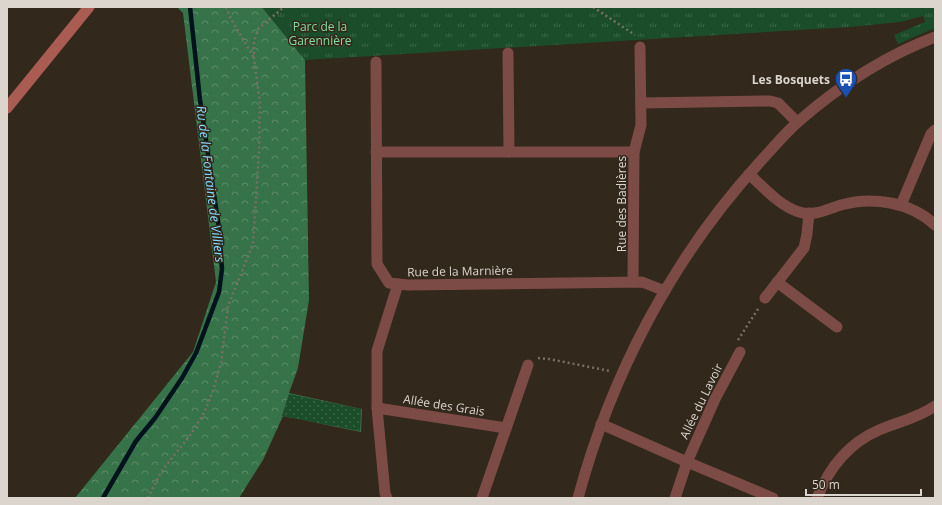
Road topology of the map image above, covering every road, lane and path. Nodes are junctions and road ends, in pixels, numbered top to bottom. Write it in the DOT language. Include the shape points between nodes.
graph roads {
  1 [pos="89,7"];
  2 [pos="226,7"];
  3 [pos="284,7"];
  4 [pos="593,7"];
  5 [pos="935,37"];
  6 [pos="640,47"];
  7 [pos="508,53"];
  8 [pos="254,58"];
  9 [pos="376,62"];
  10 [pos="641,103"];
  11 [pos="7,108"];
  12 [pos="797,122"];
  13 [pos="935,130"];
  14 [pos="376,152"];
  15 [pos="509,152"];
  16 [pos="634,152"];
  17 [pos="749,174"];
  18 [pos="901,205"];
  19 [pos="809,214"];
  20 [pos="935,225"];
  21 [pos="634,282"];
  22 [pos="777,282"];
  23 [pos="398,284"];
  24 [pos="665,291"];
  25 [pos="765,298"];
  26 [pos="837,327"];
  27 [pos="740,352"];
  28 [pos="528,365"];
  29 [pos="621,375"];
  30 [pos="935,406"];
  31 [pos="377,408"];
  32 [pos="601,424"];
  33 [pos="506,428"];
  34 [pos="686,462"];
  35 [pos="148,498"];
  36 [pos="387,498"];
  37 [pos="482,498"];
  38 [pos="578,498"];
  39 [pos="675,498"];
  40 [pos="773,498"];
  41 [pos="817,498"];
  1 -- 11 [label="main road"];
  2 -- 8 [label="path"];
  3 -- 8 [label="path" via="259,28 254,41"];
  4 -- 6 [label="path" via="642,41 644,45"];
  5 -- 12 [label="street" via="891,56 827,98"];
  6 -- 10 [label="street, Rue des Badières"];
  7 -- 15 [label="street"];
  8 -- 35 [label="path" via="260,103 253,244 228,306 221,363 204,413 162,472"];
  9 -- 14 [label="street, Rue de la Marnière"];
  10 -- 12 [label="street" via="770,101 778,103"];
  10 -- 16 [label="street, Rue des Badières" via="641,125"];
  12 -- 17 [label="street"];
  13 -- 18 [label="street"];
  14 -- 15 [label="street"];
  14 -- 23 [label="street, Rue de la Marnière" via="377,264 389,283"];
  15 -- 16 [label="street"];
  16 -- 21 [label="street, Rue des Badières"];
  17 -- 19 [label="street" via="789,209"];
  17 -- 24 [label="street" via="706,229"];
  18 -- 19 [label="street" via="858,201"];
  18 -- 20 [label="street" via="916,211"];
  19 -- 22 [label="street" via="804,248"];
  21 -- 23 [label="street, Rue de la Marnière"];
  21 -- 24 [label="street, Rue de la Marnière" via="650,284"];
  22 -- 25 [label="street"];
  22 -- 26 [label="street"];
  23 -- 31 [label="street" via="377,351"];
  24 -- 29 [label="street"];
  25 -- 27 [label="path" via="736,343 736,348"];
  27 -- 34 [label="street, Allée du Lavoir"];
  28 -- 29 [label="path" via="537,358 549,359 608,370"];
  28 -- 33 [label="street"];
  29 -- 32 [label="street"];
  30 -- 41 [label="street" via="859,440 833,466"];
  31 -- 33 [label="street, Allée des Grais"];
  31 -- 36 [label="street"];
  32 -- 34 [label="street"];
  32 -- 38 [label="street"];
  33 -- 37 [label="street"];
  34 -- 39 [label="street, Allée du Lavoir"];
  34 -- 40 [label="street"];
}
